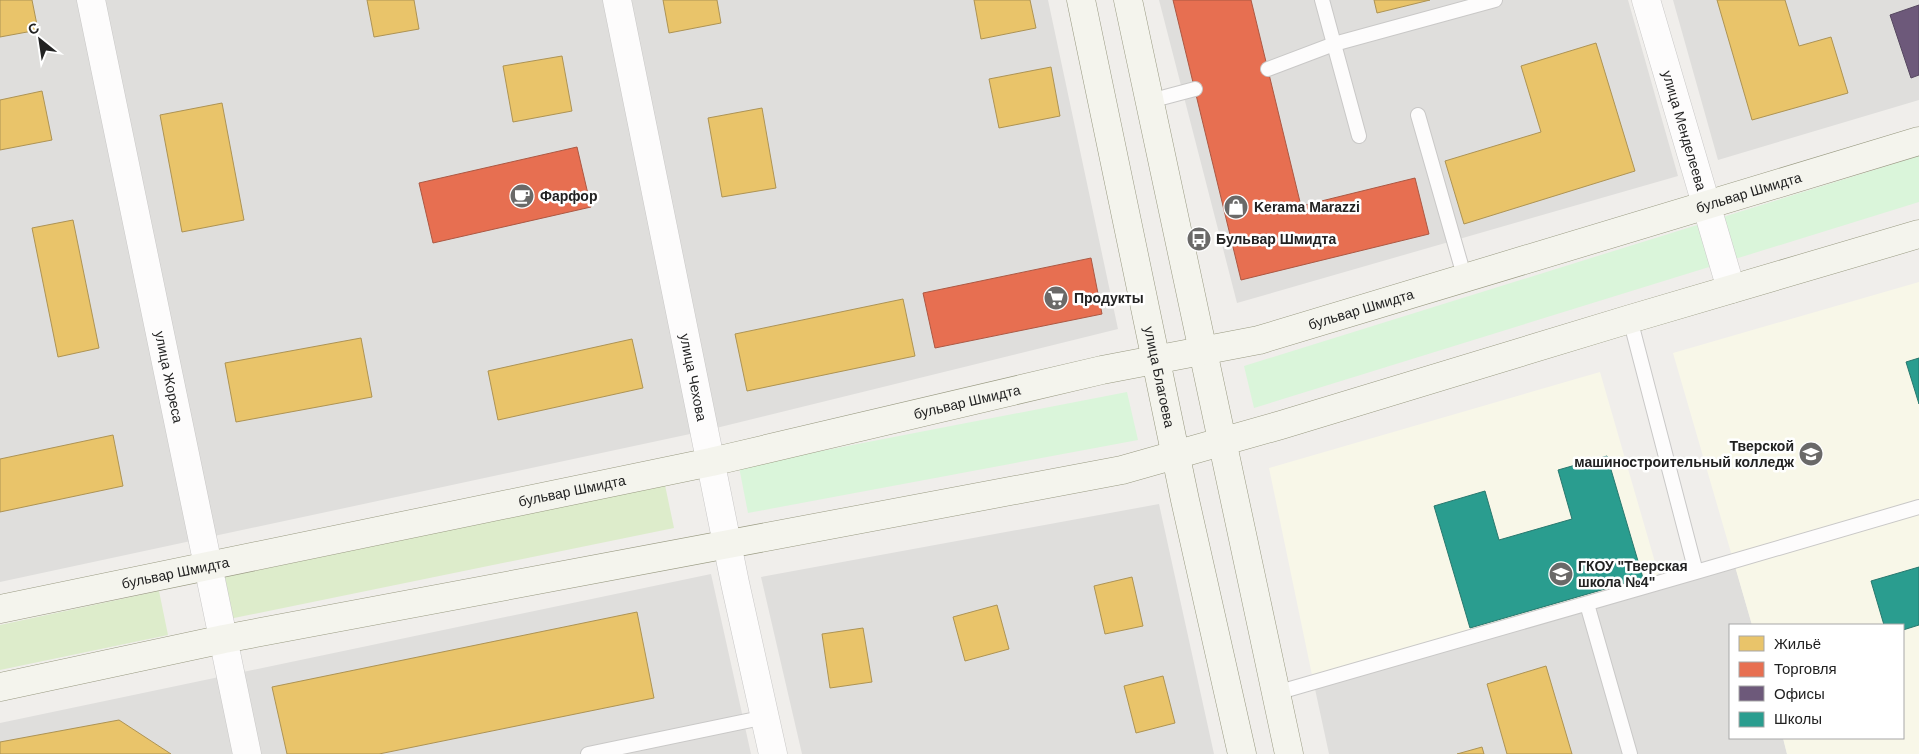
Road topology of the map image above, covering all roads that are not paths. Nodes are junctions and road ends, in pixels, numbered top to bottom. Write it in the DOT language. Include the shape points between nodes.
graph roads {
  1 [pos="91,0"];
  2 [pos="616,0"];
  3 [pos="1081,0"];
  4 [pos="1128,0"];
  5 [pos="1322,0"];
  6 [pos="1495,0"];
  7 [pos="1646,0"];
  8 [pos="1334,44"];
  9 [pos="1268,69"];
  10 [pos="1195,89"];
  11 [pos="1150,101"];
  12 [pos="1418,115"];
  13 [pos="1359,136"];
  14 [pos="1919,141"];
  15 [pos="1706,206"];
  16 [pos="1919,234"];
  17 [pos="1464,279"];
  18 [pos="1732,289"];
  19 [pos="1630,319"];
  20 [pos="1202,351"];
  21 [pos="1156,360"];
  22 [pos="1222,441"];
  23 [pos="1176,454"];
  24 [pos="711,462"];
  25 [pos="1919,507"];
  26 [pos="728,545"];
  27 [pos="208,566"];
  28 [pos="1696,572"];
  29 [pos="1587,604"];
  30 [pos="0,608"];
  31 [pos="224,640"];
  32 [pos="0,687"];
  33 [pos="1276,693"];
  34 [pos="766,717"];
  35 [pos="247,754"];
  36 [pos="588,754"];
  37 [pos="773,754"];
  38 [pos="1242,754"];
  39 [pos="1290,754"];
  40 [pos="1630,754"];
  1 -- 27 [label="street, улица Жореса"];
  2 -- 24 [label="street, улица Чехова"];
  3 -- 21 [label="street, улица Благоева"];
  4 -- 11 [label="street"];
  5 -- 8 [label="lane"];
  6 -- 8 [label="lane"];
  7 -- 15 [label="street, улица Менделеева"];
  8 -- 9 [label="lane"];
  8 -- 13 [label="lane"];
  10 -- 11 [label="lane"];
  11 -- 20 [label="street"];
  12 -- 17 [label="lane"];
  14 -- 15 [label="street, бульвар Шмидта"];
  15 -- 17 [label="street, бульвар Шмидта"];
  15 -- 18 [label="street, улица Менделеева"];
  16 -- 18 [label="street"];
  17 -- 20 [label="street, бульвар Шмидта" via="1259,340"];
  18 -- 19 [label="street"];
  19 -- 22 [label="street"];
  19 -- 28 [label="lane"];
  20 -- 21 [label="street, бульвар Шмидта"];
  20 -- 22 [label="street"];
  21 -- 23 [label="street, улица Благоева"];
  21 -- 24 [label="street, бульвар Шмидта"];
  22 -- 23 [label="street"];
  22 -- 33 [label="street"];
  23 -- 26 [label="street" via="1122,470"];
  23 -- 38 [label="street, улица Благоева"];
  24 -- 26 [label="street, улица Чехова"];
  24 -- 27 [label="street, бульвар Шмидта"];
  25 -- 28 [label="lane"];
  26 -- 31 [label="street"];
  26 -- 34 [label="street, улица Чехова"];
  27 -- 30 [label="street, бульвар Шмидта"];
  27 -- 31 [label="street, улица Жореса"];
  28 -- 29 [label="lane"];
  29 -- 33 [label="lane"];
  29 -- 40 [label="lane"];
  31 -- 32 [label="street"];
  31 -- 35 [label="street, улица Жореса"];
  33 -- 39 [label="street"];
  34 -- 36 [label="lane"];
  34 -- 37 [label="street, улица Чехова"];
}
